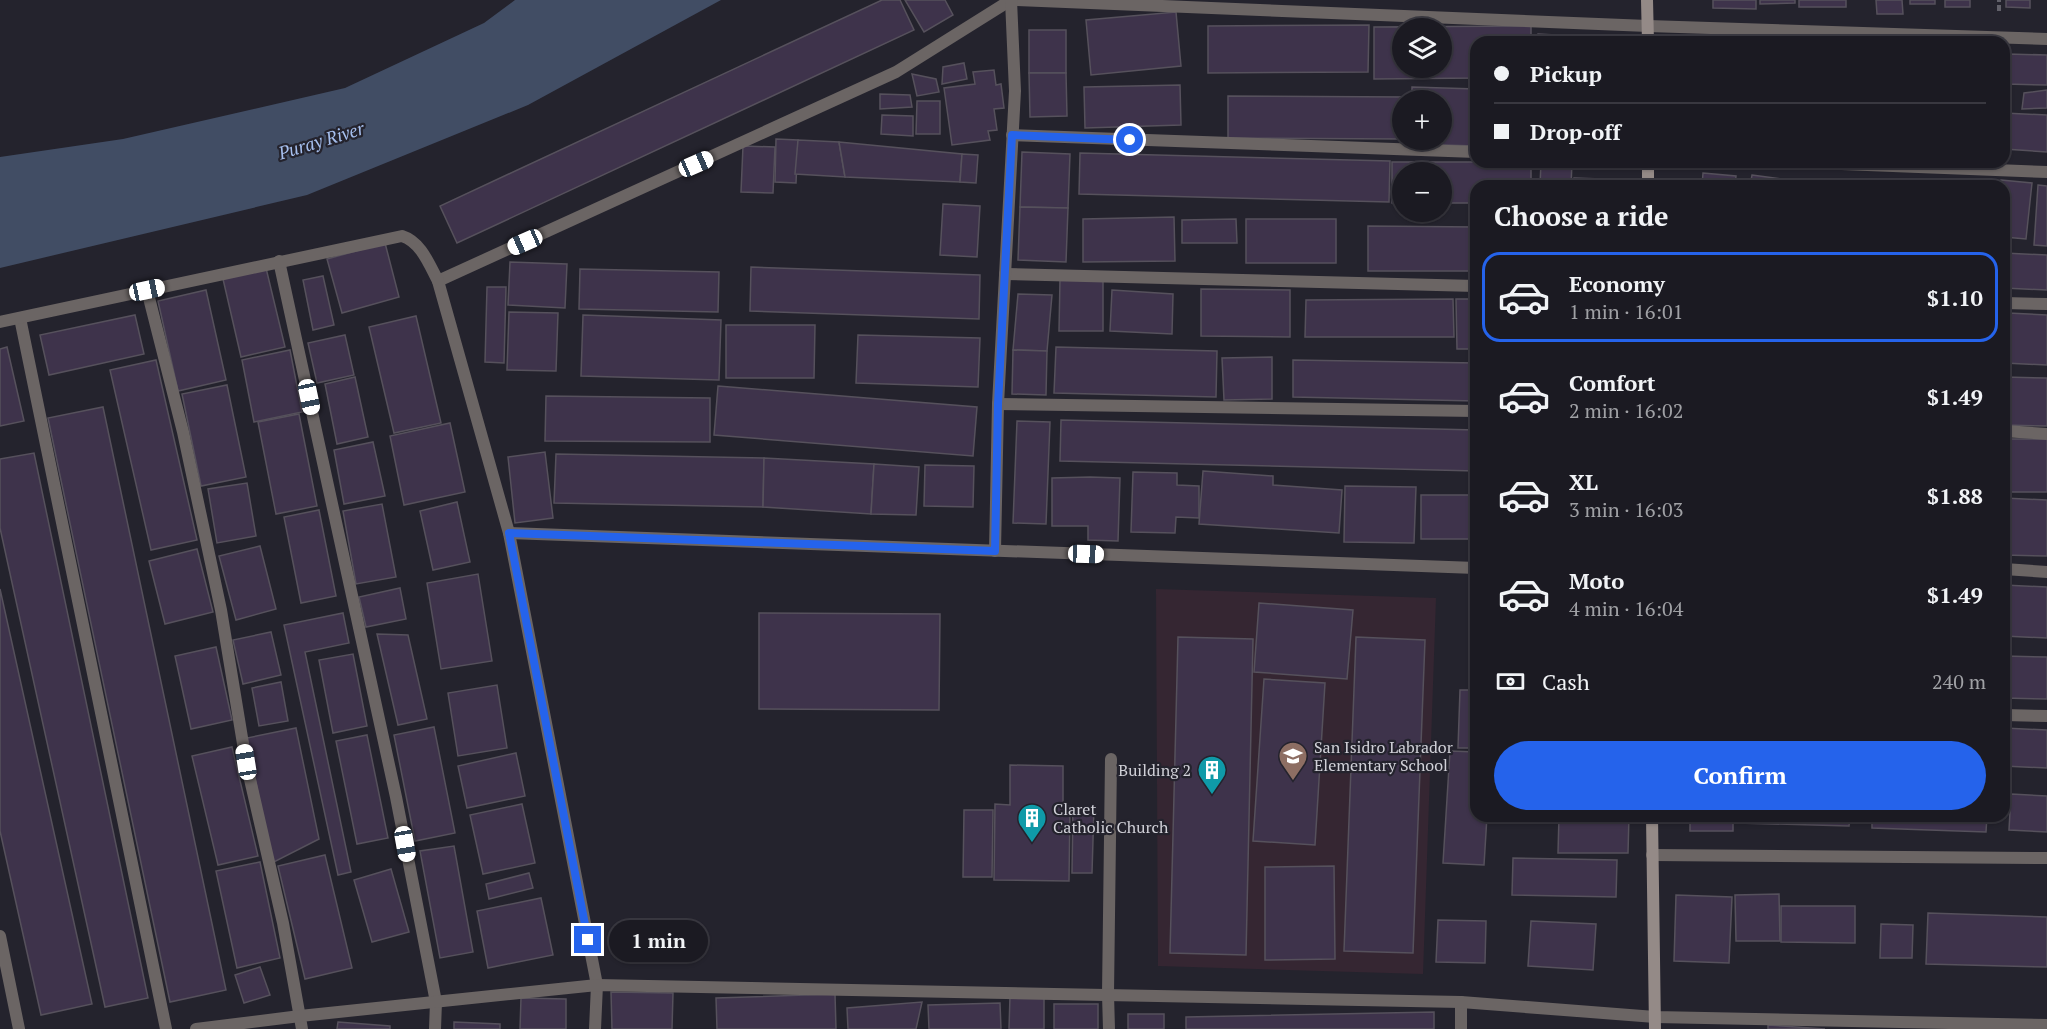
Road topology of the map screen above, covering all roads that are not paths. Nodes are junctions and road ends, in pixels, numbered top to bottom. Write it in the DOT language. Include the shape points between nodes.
graph roads {
  1 [pos="1011,0"];
  2 [pos="1017,0"];
  3 [pos="1647,0"];
  4 [pos="1648,26"];
  5 [pos="1648,36"];
  6 [pos="1955,36"];
  7 [pos="2010,38"];
  8 [pos="2047,39"];
  9 [pos="1012,135"];
  10 [pos="1470,152"];
  11 [pos="1944,168"];
  12 [pos="2047,172"];
  13 [pos="279,261"];
  14 [pos="1005,274"];
  15 [pos="438,281"];
  16 [pos="1470,286"];
  17 [pos="147,290"];
  18 [pos="2010,303"];
  19 [pos="2047,304"];
  20 [pos="20,318"];
  21 [pos="0,322"];
  22 [pos="998,404"];
  23 [pos="1470,411"];
  24 [pos="2010,431"];
  25 [pos="2047,434"];
  26 [pos="509,533"];
  27 [pos="995,551"];
  28 [pos="1470,568"];
  29 [pos="2010,569"];
  30 [pos="2047,572"];
  31 [pos="2010,715"];
  32 [pos="2047,717"];
  33 [pos="1111,759"];
  34 [pos="1652,822"];
  35 [pos="1652,855"];
  36 [pos="2047,858"];
  37 [pos="0,936"];
  38 [pos="597,986"];
  39 [pos="1108,994"];
  40 [pos="436,1002"];
  41 [pos="1461,1002"];
  42 [pos="300,1016"];
  43 [pos="1654,1023"];
  44 [pos="2047,1025"];
  45 [pos="19,1029"];
  46 [pos="166,1029"];
  47 [pos="196,1029"];
  48 [pos="302,1029"];
  49 [pos="435,1029"];
  50 [pos="595,1029"];
  51 [pos="1109,1029"];
  52 [pos="1461,1029"];
  1 -- 9 [label="street" via="1015,91"];
  1 -- 15 [label="street" via="896,72"];
  2 -- 4 [label="street"];
  3 -- 4 [label="street"];
  4 -- 5 [label="street"];
  4 -- 6 [label="street"];
  7 -- 8 [label="street"];
  9 -- 10 [label="street"];
  9 -- 14 [label="street"];
  11 -- 12 [label="street"];
  13 -- 15 [label="street" via="402,236 418,246"];
  13 -- 17 [label="street"];
  13 -- 40 [label="street" via="396,797"];
  14 -- 16 [label="street"];
  14 -- 22 [label="street"];
  15 -- 26 [label="street"];
  17 -- 20 [label="street"];
  17 -- 42 [label="street" via="183,432 246,762"];
  18 -- 19 [label="street"];
  20 -- 21 [label="street"];
  20 -- 46 [label="street"];
  22 -- 23 [label="street"];
  22 -- 27 [label="street"];
  24 -- 25 [label="street"];
  26 -- 27 [label="street"];
  26 -- 38 [label="street"];
  27 -- 28 [label="street"];
  29 -- 30 [label="street"];
  31 -- 32 [label="street"];
  33 -- 39 [label="street"];
  34 -- 35 [label="street"];
  35 -- 36 [label="street"];
  35 -- 43 [label="street"];
  37 -- 45 [label="street"];
  38 -- 39 [label="street"];
  38 -- 40 [label="street"];
  38 -- 50 [label="street"];
  39 -- 41 [label="street"];
  39 -- 51 [label="street"];
  40 -- 42 [label="street"];
  40 -- 49 [label="street"];
  41 -- 43 [label="street"];
  41 -- 52 [label="street"];
  42 -- 47 [label="street"];
  42 -- 48 [label="street"];
  43 -- 44 [label="street"];
}
